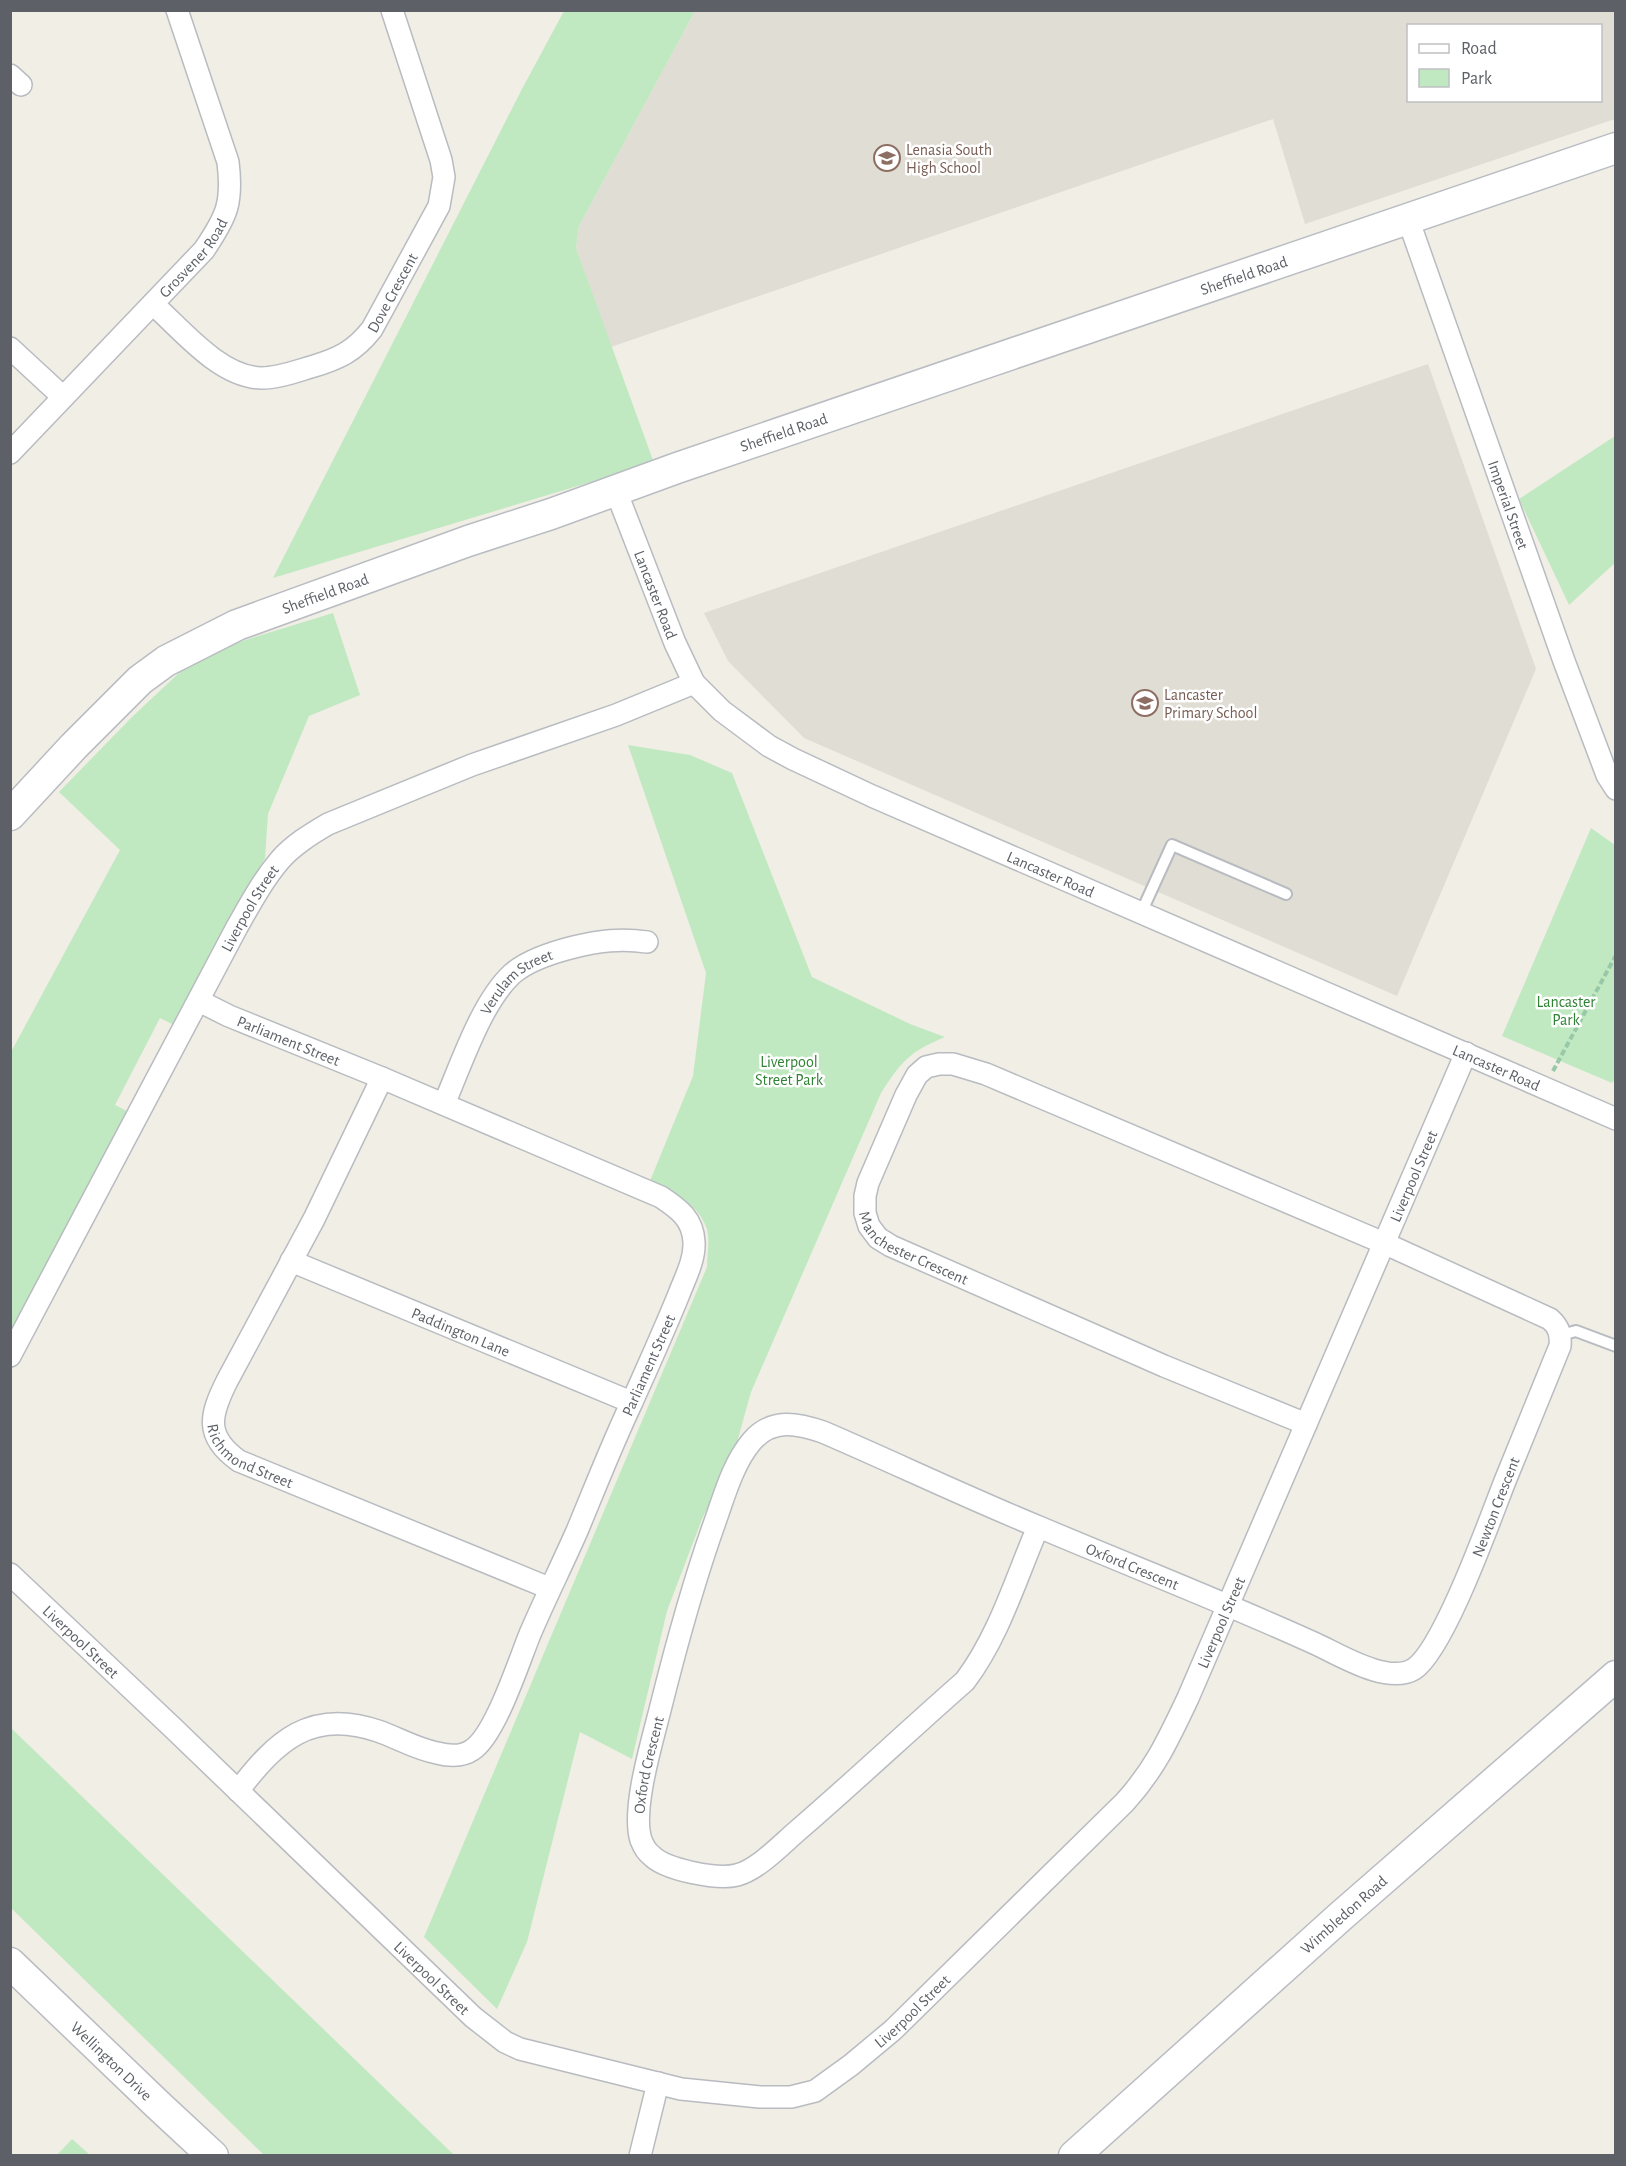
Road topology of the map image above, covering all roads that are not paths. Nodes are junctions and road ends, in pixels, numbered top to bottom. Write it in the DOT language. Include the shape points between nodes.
graph roads {
  1 [pos="177,10"];
  2 [pos="392,10"];
  3 [pos="1616,148"];
  4 [pos="1408,219"];
  5 [pos="153,304"];
  6 [pos="10,348"];
  7 [pos="63,397"];
  8 [pos="10,453"];
  9 [pos="616,491"];
  10 [pos="694,682"];
  11 [pos="1616,789"];
  12 [pos="10,815"];
  13 [pos="1286,894"];
  14 [pos="1141,914"];
  15 [pos="647,942"];
  16 [pos="199,1001"];
  17 [pos="1466,1053"];
  18 [pos="382,1077"];
  19 [pos="444,1104"];
  20 [pos="1616,1119"];
  21 [pos="1386,1244"];
  22 [pos="291,1261"];
  23 [pos="1561,1335"];
  24 [pos="1616,1346"];
  25 [pos="10,1356"];
  26 [pos="632,1402"];
  27 [pos="1306,1424"];
  28 [pos="1038,1527"];
  29 [pos="10,1574"];
  30 [pos="549,1588"];
  31 [pos="1227,1604"];
  32 [pos="1616,1676"];
  33 [pos="238,1791"];
  34 [pos="10,1963"];
  35 [pos="658,2083"];
  36 [pos="213,2156"];
  37 [pos="640,2156"];
  38 [pos="1074,2156"];
  1 -- 5 [label="street, Grosvener Road" via="228,162 231,187 227,210 211,240"];
  2 -- 5 [label="street, Dove Crescent" via="444,177 439,206 360,344 331,361 278,377 236,374 221,366"];
  3 -- 4 [label="street, Sheffield Road"];
  4 -- 9 [label="street, Sheffield Road"];
  4 -- 11 [label="street, Imperial Street" via="1564,661 1594,743"];
  5 -- 7 [label="street, Grosvener Road"];
  6 -- 7 [label="street"];
  7 -- 8 [label="street, Grosvener Road"];
  9 -- 10 [label="street, Lancaster Road"];
  9 -- 12 [label="street, Sheffield Road" via="237,625 166,662 140,680 90,729"];
  10 -- 14 [label="street, Lancaster Road" via="742,727 793,759"];
  10 -- 16 [label="street, Liverpool Street" via="589,726 472,765 328,824 306,837 281,859 257,892"];
  13 -- 14 [label="lane" via="1172,845"];
  14 -- 17 [label="street, Lancaster Road"];
  15 -- 19 [label="street, Verulam Street" via="601,940 564,949 512,974 484,1015"];
  16 -- 18 [label="street, Parliament Street"];
  16 -- 25 [label="street, Liverpool Street"];
  17 -- 20 [label="street, Lancaster Road"];
  17 -- 21 [label="street, Liverpool Street"];
  18 -- 19 [label="street, Parliament Street"];
  18 -- 22 [label="street, Richmond Street"];
  19 -- 26 [label="street, Parliament Street" via="661,1197 680,1209 690,1223 692,1260"];
  21 -- 23 [label="street" via="1550,1319"];
  21 -- 27 [label="street, Liverpool Street"];
  21 -- 27 [label="street, Manchester Crescent" via="967,1067 927,1067 917,1075 906,1095 868,1183 865,1212 878,1238 1121,1348"];
  22 -- 26 [label="street, Paddington Lane"];
  22 -- 30 [label="street, Richmond Street" via="215,1406 212,1426 224,1448 239,1461"];
  23 -- 24 [label="lane" via="1576,1331"];
  23 -- 31 [label="street, Newton Crescent" via="1560,1346 1479,1546 1439,1636 1417,1666 1407,1673 1381,1672"];
  26 -- 30 [label="street, Parliament Street"];
  27 -- 31 [label="street, Liverpool Street"];
  28 -- 28 [label="street, Oxford Crescent" via="978,1664 965,1681 829,1804 762,1860 735,1876 680,1869 651,1855 639,1830 641,1798 678,1640 723,1500 741,1458 763,1431 790,1423 815,1430"];
  28 -- 31 [label="street, Oxford Crescent"];
  29 -- 33 [label="street, Liverpool Street"];
  30 -- 33 [label="street, Parliament Street" via="490,1728 472,1751 459,1756 443,1755 362,1726 325,1724 299,1733 272,1750"];
  31 -- 35 [label="street, Liverpool Street" via="1188,1698 1145,1780 876,2044 815,2091 790,2097 693,2090"];
  32 -- 38 [label="street, Wimbledon Road"];
  33 -- 35 [label="street, Liverpool Street" via="490,2032 520,2049"];
  34 -- 36 [label="street, Wellington Drive"];
  35 -- 37 [label="street"];
}
